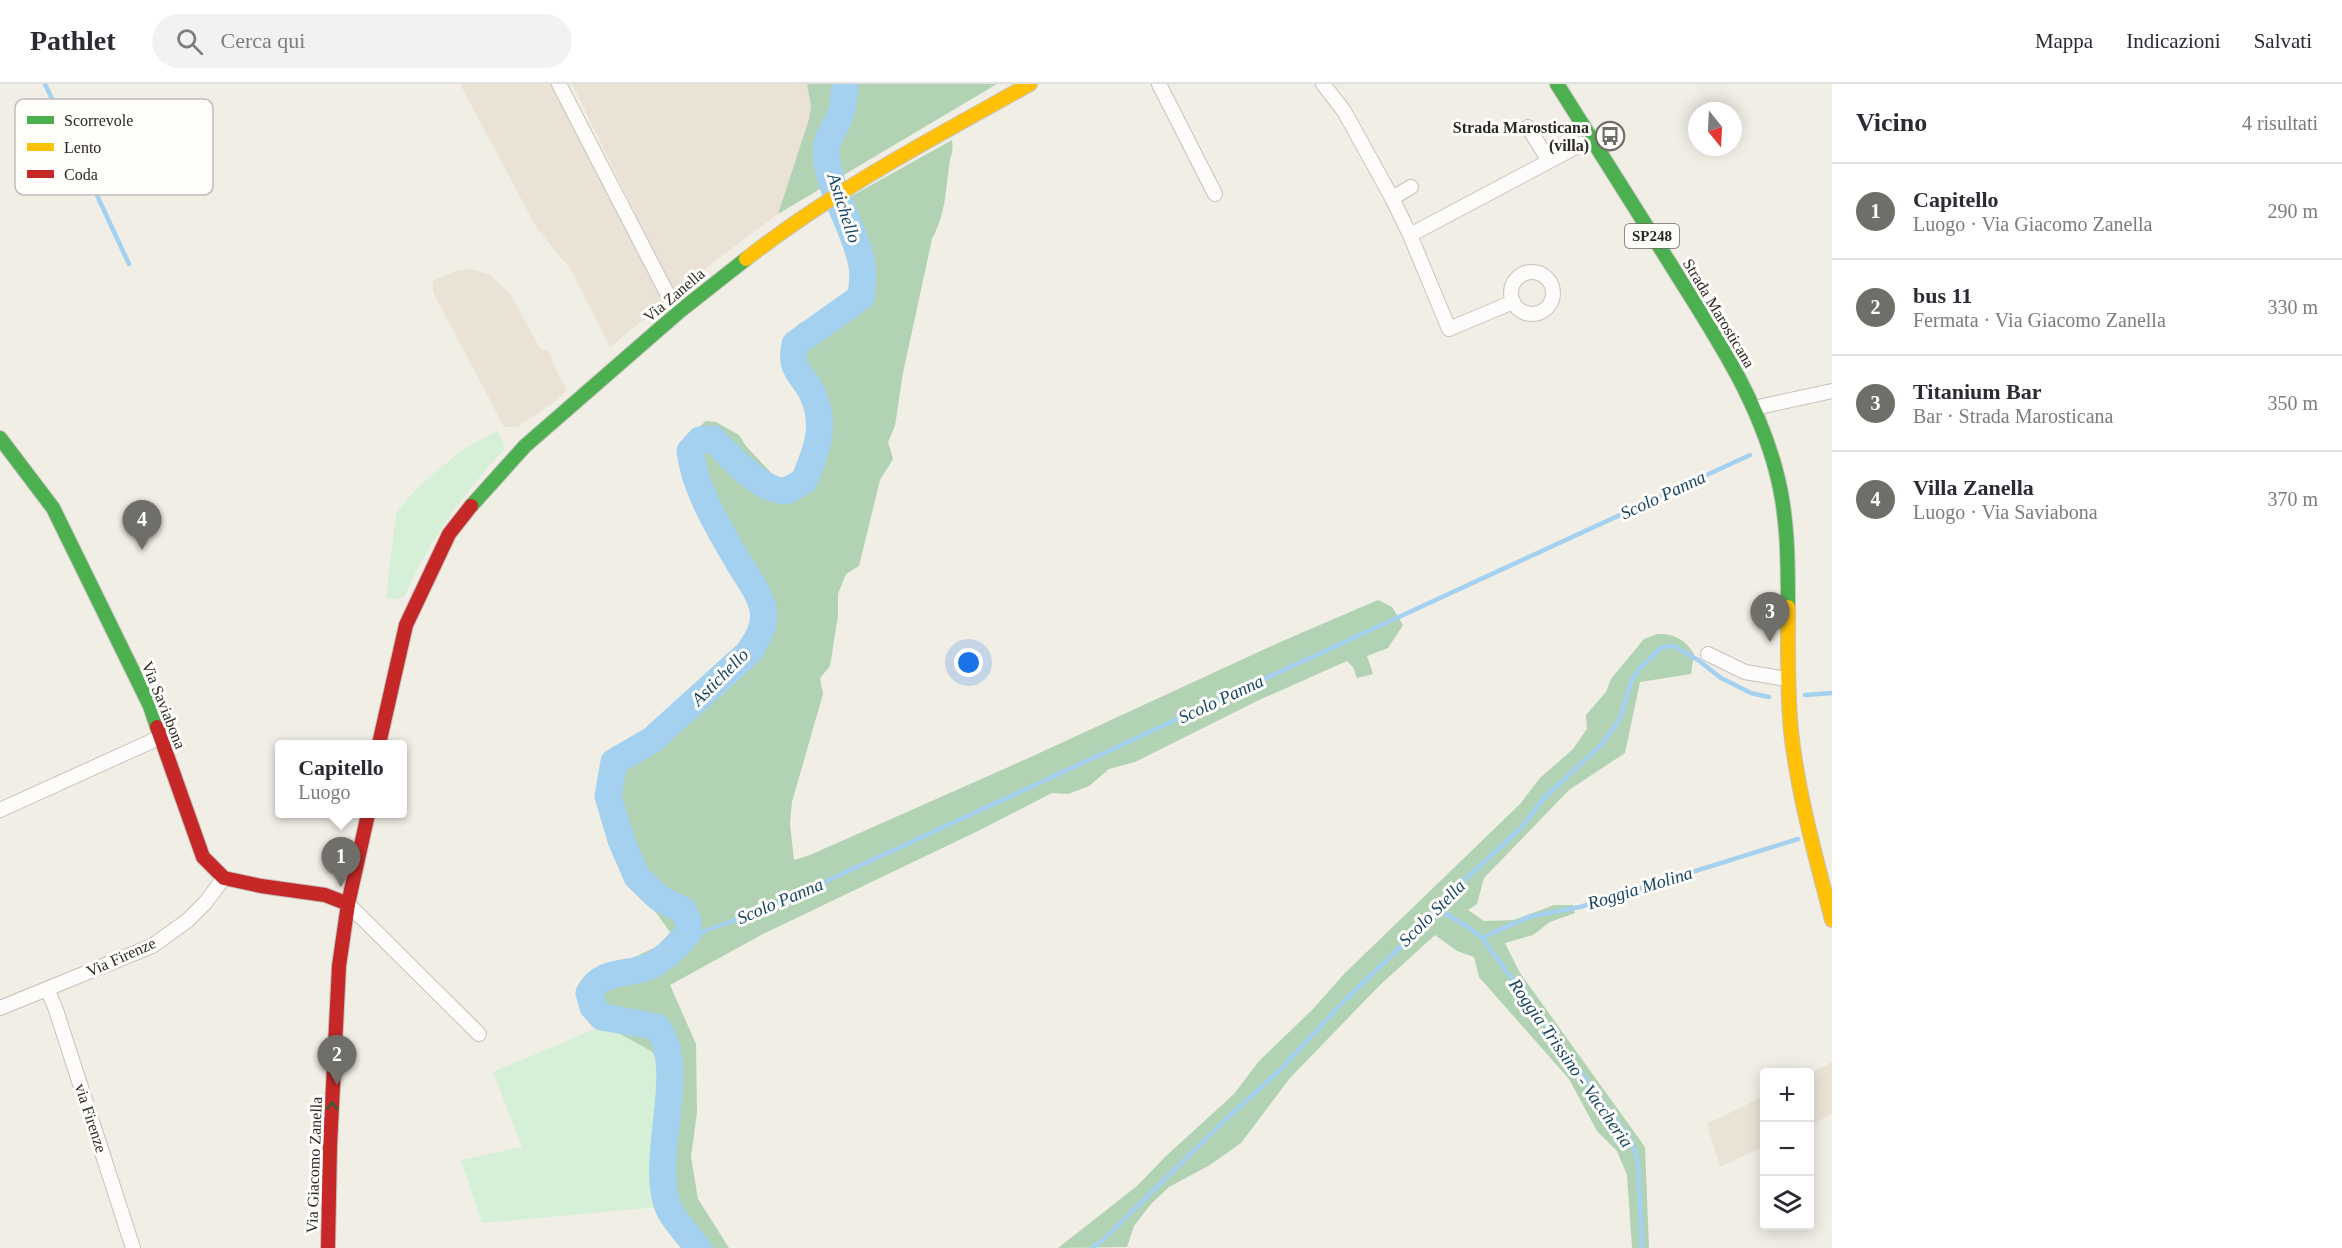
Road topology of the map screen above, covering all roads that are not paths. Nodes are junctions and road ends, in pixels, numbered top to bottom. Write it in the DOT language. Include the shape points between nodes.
graph roads {
  1 [pos="559,84"];
  2 [pos="1030,84"];
  3 [pos="1159,84"];
  4 [pos="1323,84"];
  5 [pos="1557,84"];
  6 [pos="1528,127"];
  7 [pos="1591,139"];
  8 [pos="1549,161"];
  9 [pos="1411,187"];
  10 [pos="1215,194"];
  11 [pos="1392,198"];
  12 [pos="1410,235"];
  13 [pos="1513,302"];
  14 [pos="680,311"];
  15 [pos="1832,391"];
  16 [pos="1754,408"];
  17 [pos="0,438"];
  18 [pos="1708,654"];
  19 [pos="1787,680"];
  20 [pos="161,737"];
  21 [pos="381,740"];
  22 [pos="0,810"];
  23 [pos="367,818"];
  24 [pos="224,878"];
  25 [pos="348,904"];
  26 [pos="1832,920"];
  27 [pos="47,989"];
  28 [pos="0,1008"];
  29 [pos="478,1035"];
  30 [pos="133,1248"];
  31 [pos="328,1248"];
  1 -- 14 [label="street" via="671,301"];
  2 -- 14 [label="street, Via Zanella" via="802,215"];
  3 -- 10 [label="street"];
  4 -- 11 [label="street" via="1344,111"];
  5 -- 7 [label="street, Strada Marosticana / SP248"];
  6 -- 8 [label="street"];
  7 -- 8 [label="street"];
  7 -- 16 [label="street, Strada Marosticana / SP248" via="1719,343"];
  8 -- 12 [label="street"];
  9 -- 11 [label="street"];
  11 -- 12 [label="street"];
  12 -- 13 [label="street" via="1449,329"];
  14 -- 21 [label="street, Via Zanella" via="525,446 449,534 406,625"];
  15 -- 16 [label="street"];
  16 -- 19 [label="street, Strada Marosticana / SP248" via="1778,474 1784,514"];
  17 -- 20 [label="street, Via Saviabona" via="53,507 150,706"];
  18 -- 19 [label="street" via="1745,672"];
  19 -- 26 [label="street, Strada Marosticana / SP248" via="1797,769"];
  20 -- 22 [label="street"];
  20 -- 24 [label="street, Via Saviabona" via="203,857"];
  23 -- 25 [label="street, Via Giacomo Zanella"];
  24 -- 25 [label="street" via="325,895"];
  24 -- 27 [label="street, Via Firenze" via="187,921 152,946"];
  25 -- 29 [label="street"];
  31 -- 25 [label="street, Via Giacomo Zanella, one-way" via="339,966"];
  27 -- 28 [label="street, Via Firenze"];
  27 -- 30 [label="street, via Firenze"];
}
